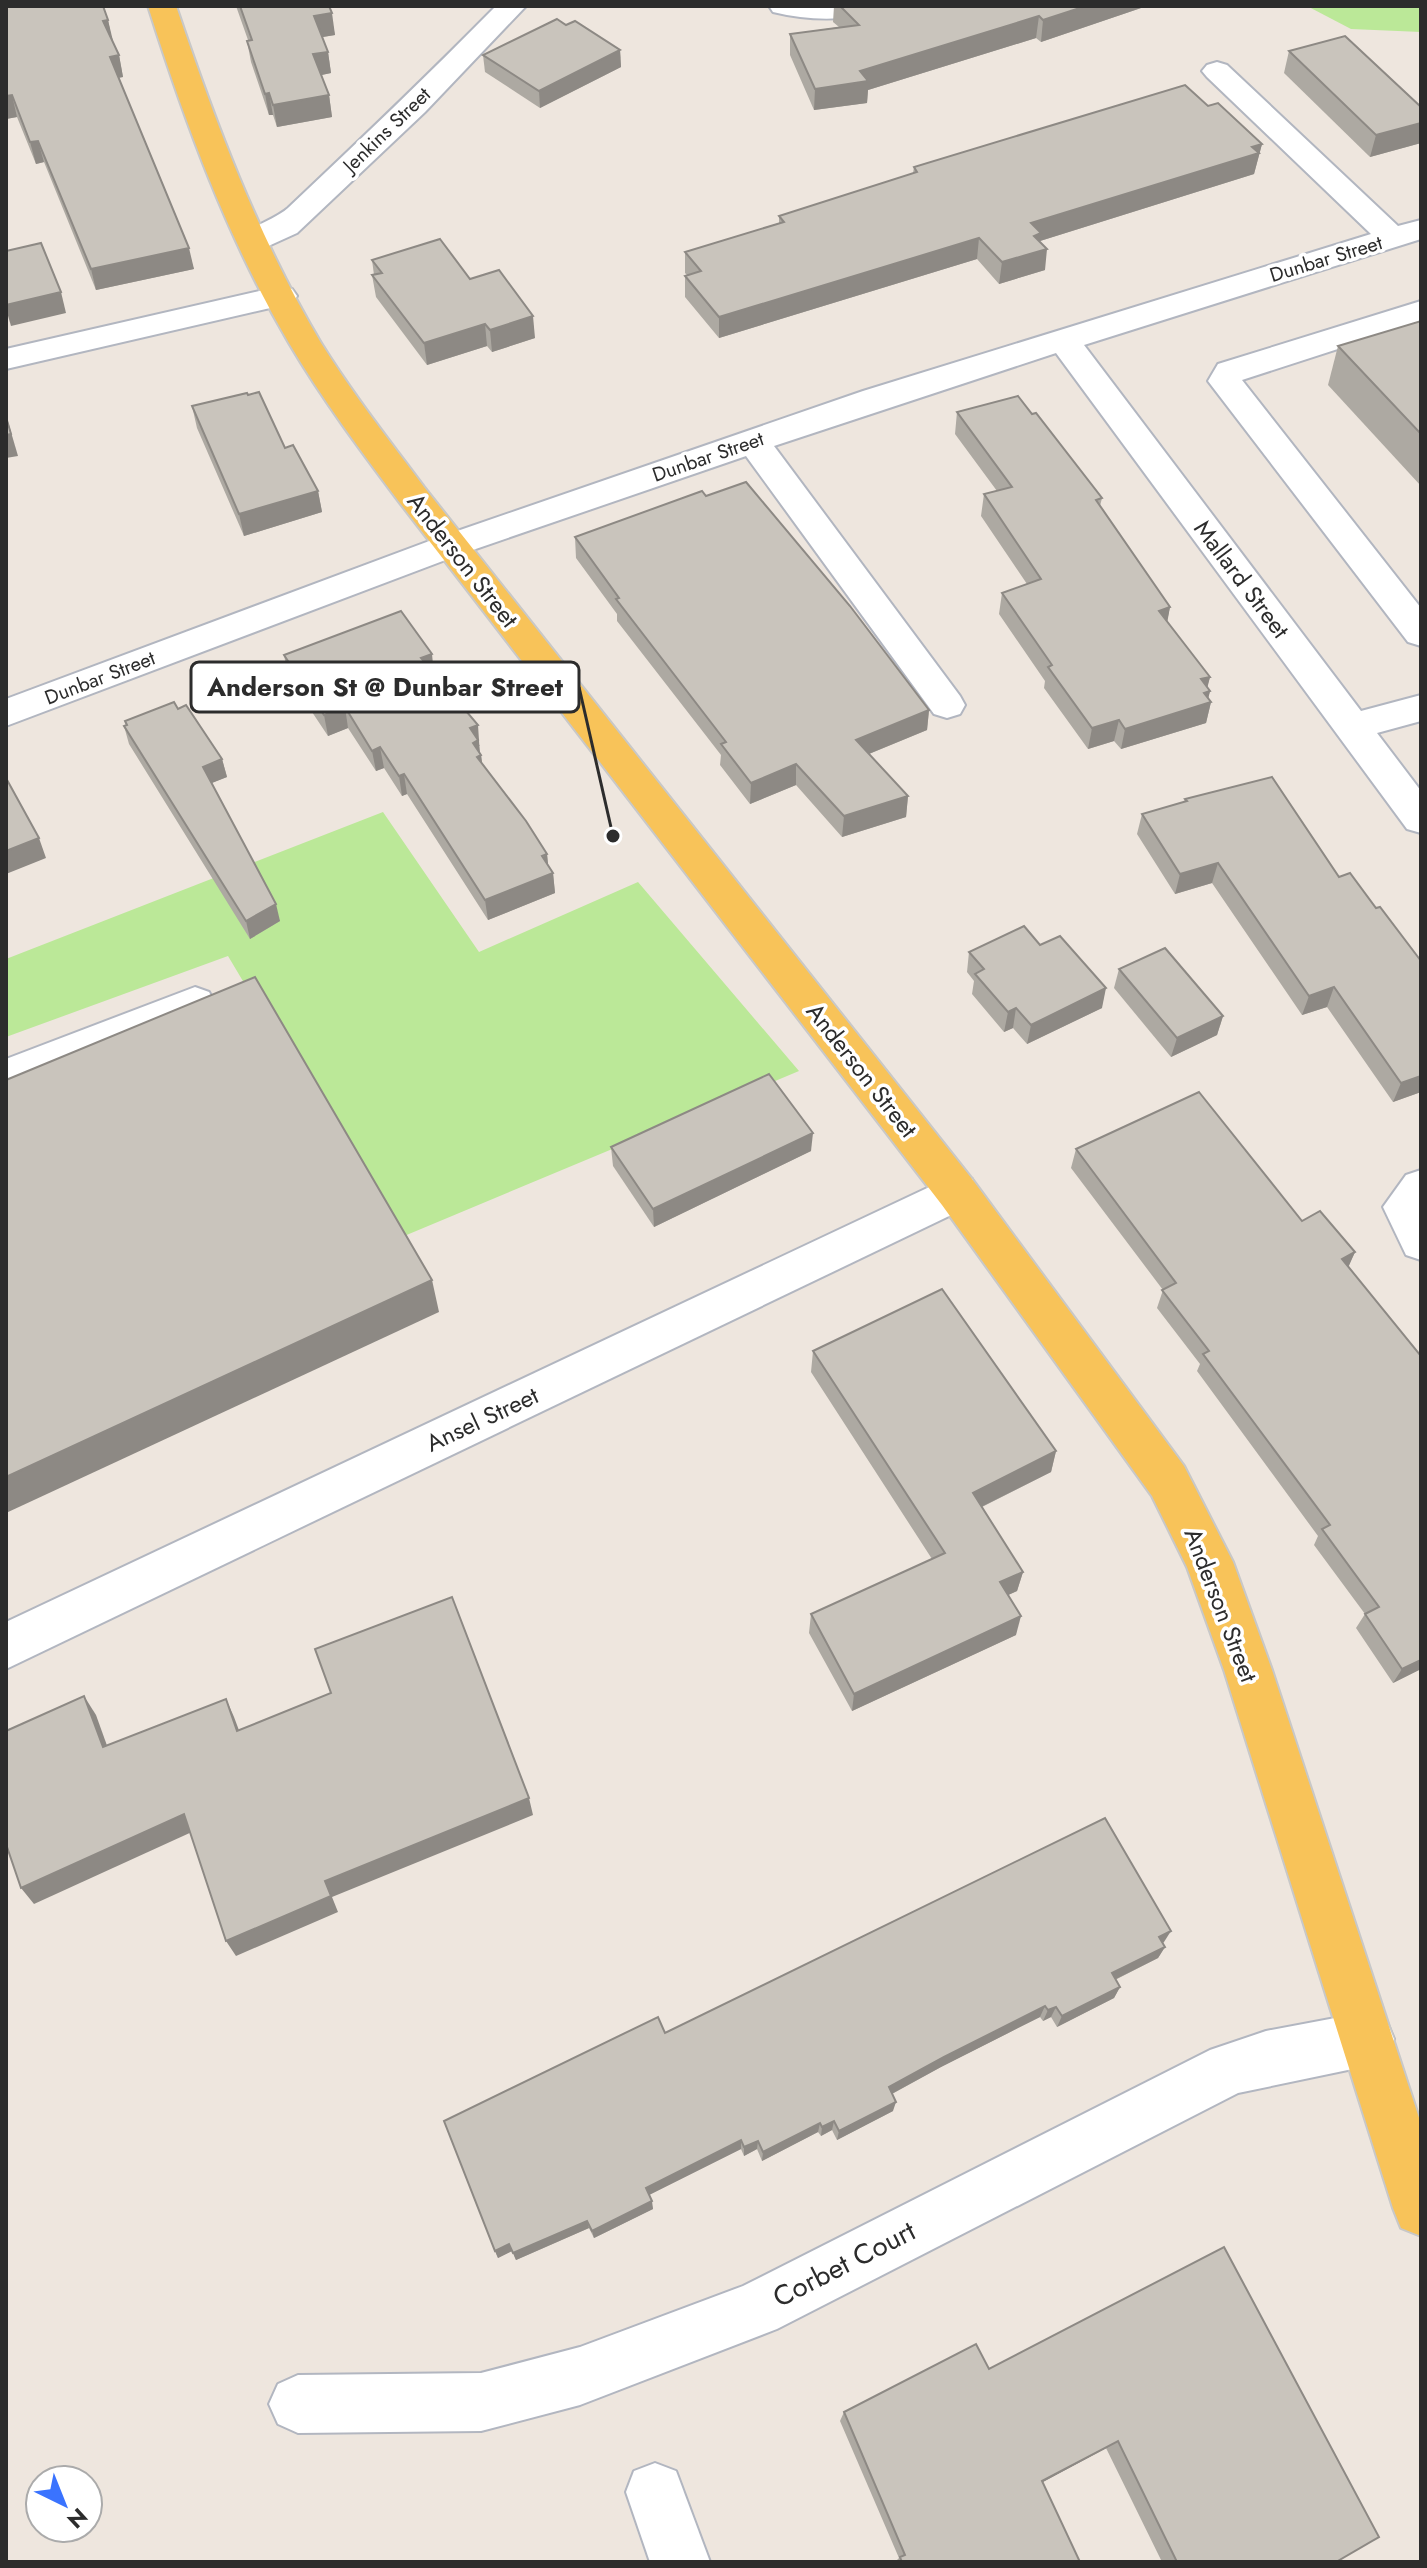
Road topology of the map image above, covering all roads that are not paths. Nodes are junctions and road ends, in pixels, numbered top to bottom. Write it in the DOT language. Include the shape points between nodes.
graph roads {
  1 [pos="162,6"];
  2 [pos="512,6"];
  3 [pos="783,6"];
  4 [pos="870,6"];
  5 [pos="1217,71"];
  6 [pos="1407,234"];
  7 [pos="253,241"];
  8 [pos="281,296"];
  9 [pos="1421,311"];
  10 [pos="1063,340"];
  11 [pos="6,359"];
  12 [pos="753,441"];
  13 [pos="452,545"];
  14 [pos="1405,588"];
  15 [pos="1421,633"];
  16 [pos="947,705"];
  17 [pos="1421,708"];
  18 [pos="6,713"];
  19 [pos="1353,727"];
  20 [pos="1421,819"];
  21 [pos="195,1003"];
  22 [pos="6,1076"];
  23 [pos="1421,1188"];
  24 [pos="957,1192"];
  25 [pos="1421,1242"];
  26 [pos="6,1646"];
  27 [pos="1367,2039"];
  28 [pos="1421,2208"];
  29 [pos="298,2404"];
  30 [pos="655,2492"];
  31 [pos="680,2562"];
  1 -- 7 [label="main road, Anderson Street" via="186,82"];
  2 -- 7 [label="street, Jenkins Street" via="286,226"];
  3 -- 4 [label="street" via="833,13"];
  5 -- 6 [label="street"];
  6 -- 10 [label="street, Dunbar Street"];
  7 -- 8 [label="main road, Anderson Street"];
  8 -- 11 [label="street"];
  8 -- 13 [label="main road, Anderson Street" via="352,413"];
  9 -- 14 [label="street" via="1230,371 1225,381"];
  10 -- 12 [label="street, Dunbar Street"];
  10 -- 19 [label="street, Mallard Street"];
  12 -- 13 [label="street, Dunbar Street"];
  12 -- 16 [label="street"];
  13 -- 18 [label="street, Dunbar Street"];
  13 -- 24 [label="main road, Anderson Street"];
  14 -- 15 [label="street"];
  17 -- 19 [label="street"];
  19 -- 20 [label="street, Mallard Street"];
  21 -- 22 [label="street"];
  23 -- 25 [label="street" via="1405,1207"];
  24 -- 26 [label="street, Ansel Street"];
  24 -- 27 [label="main road, Anderson Street" via="1168,1481 1209,1562"];
  27 -- 28 [label="main road, Anderson Street"];
  27 -- 29 [label="street, Corbet Court" via="1229,2069 757,2309 580,2376 481,2402"];
  30 -- 31 [label="street"];
}
